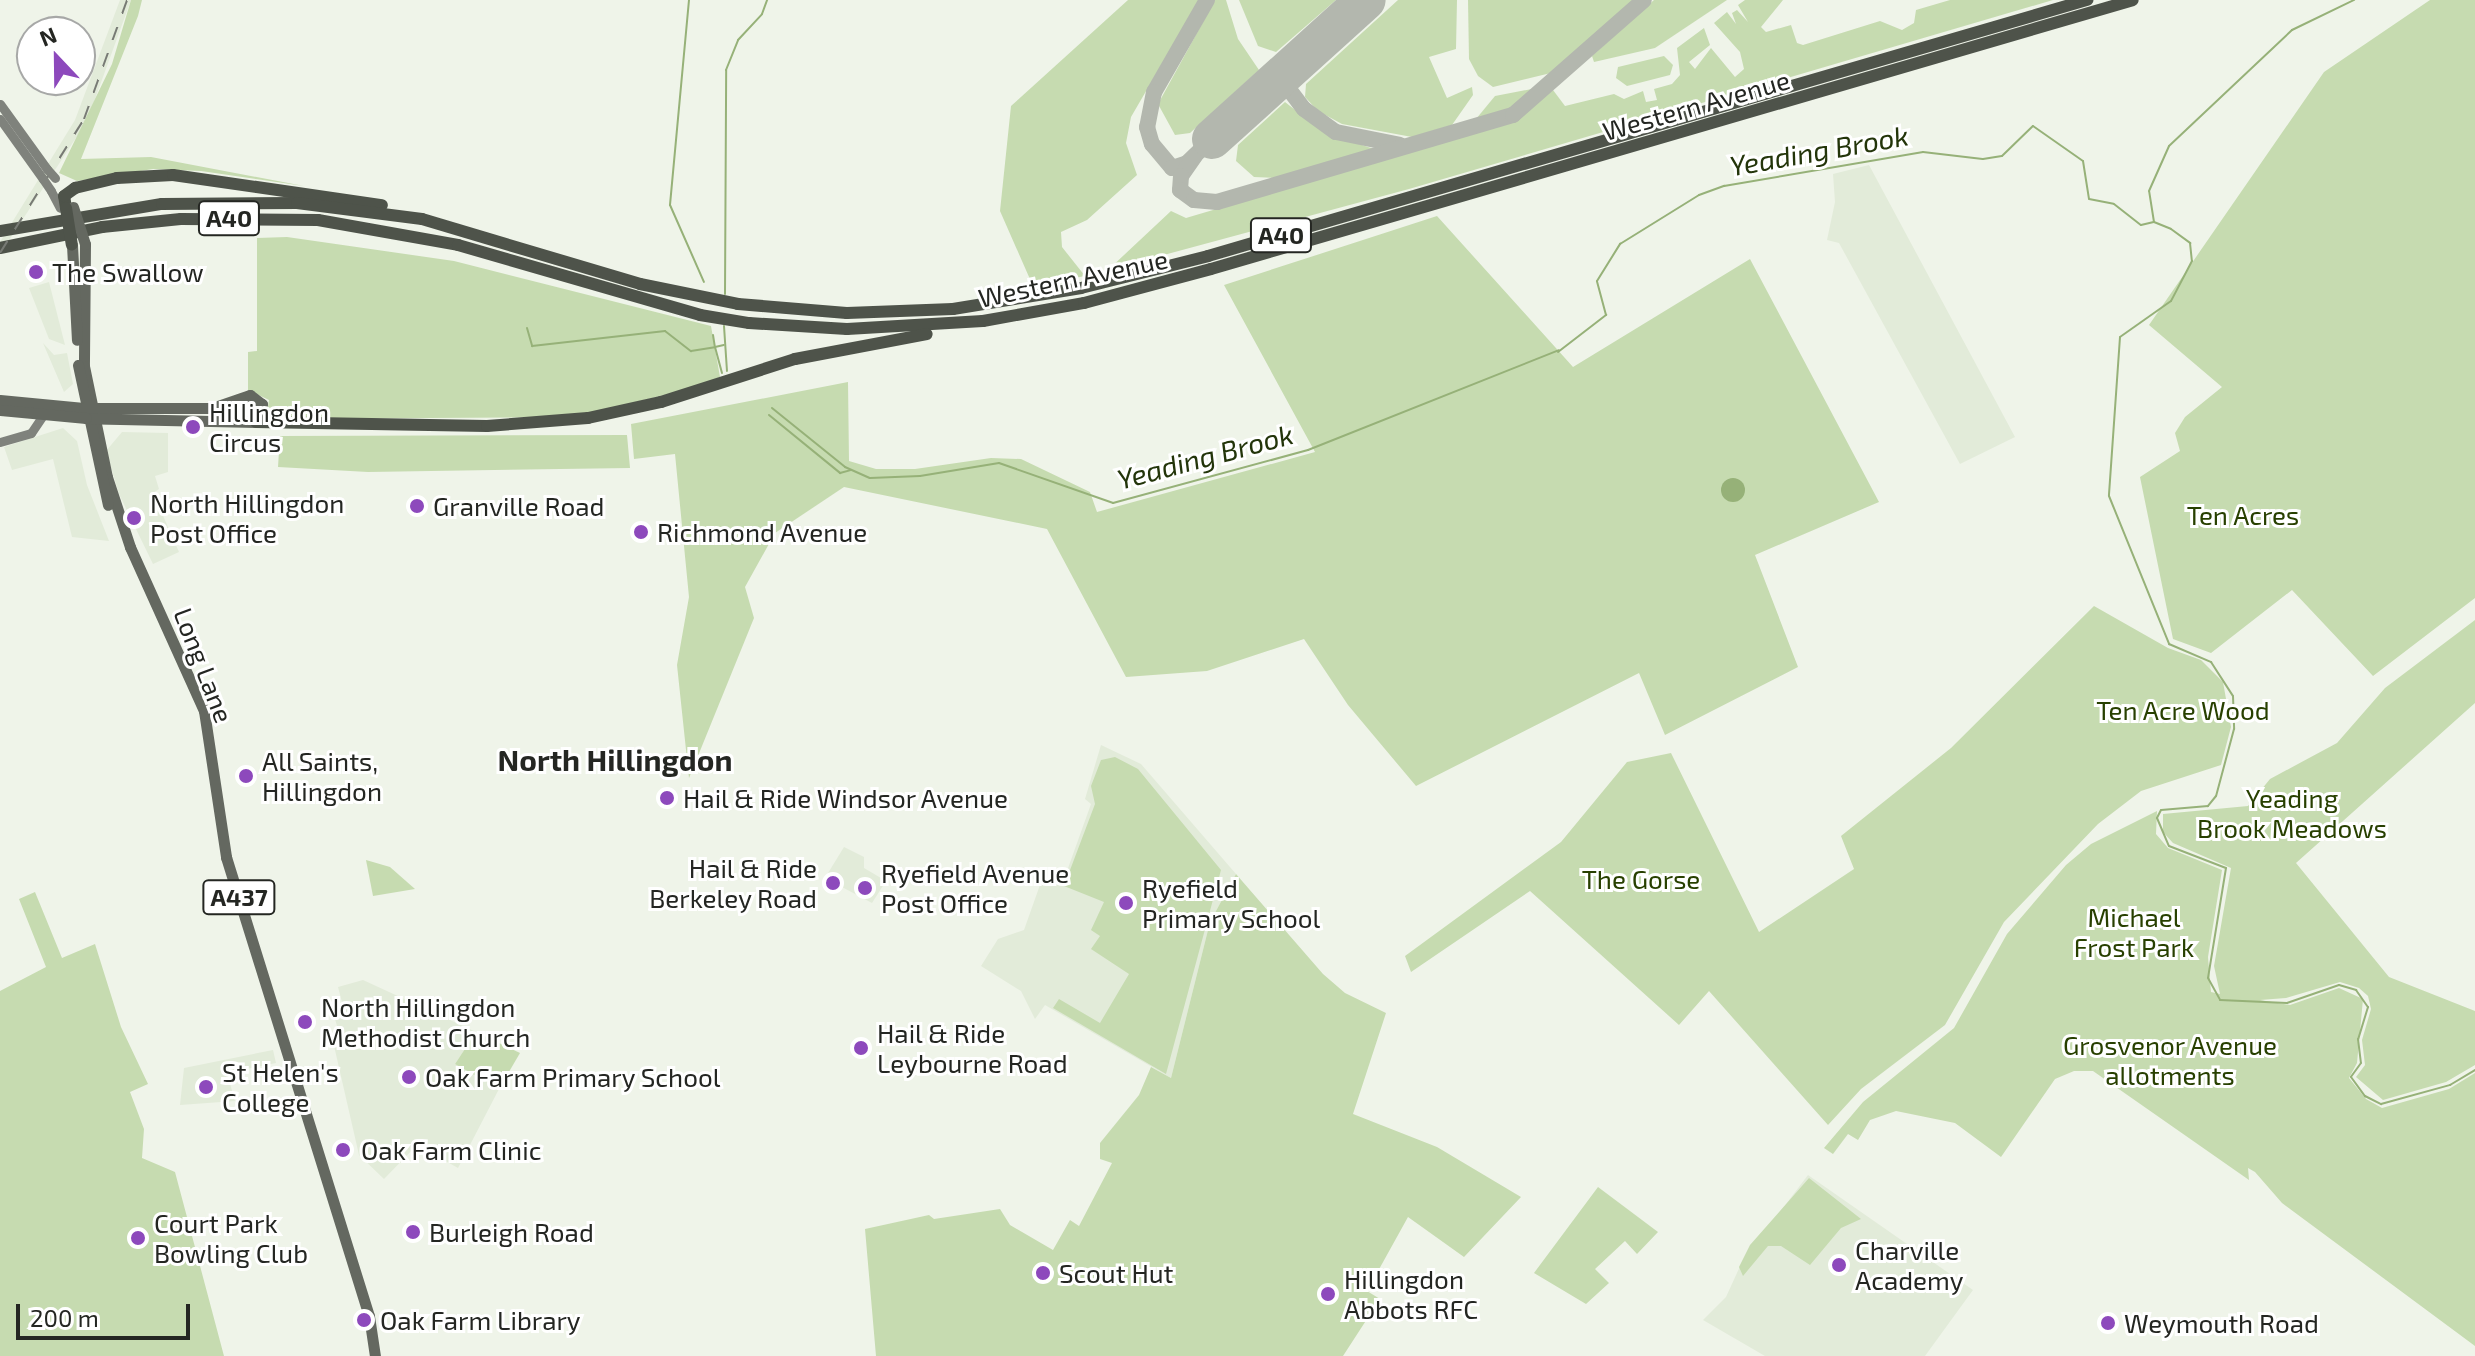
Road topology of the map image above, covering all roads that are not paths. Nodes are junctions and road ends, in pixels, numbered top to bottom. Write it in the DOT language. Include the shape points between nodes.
graph roads {
  1 [pos="2087,0"];
  2 [pos="2133,0"];
  3 [pos="0,104"];
  4 [pos="0,119"];
  5 [pos="44,172"];
  6 [pos="66,194"];
  7 [pos="66,207"];
  8 [pos="461,229"];
  9 [pos="0,231"];
  10 [pos="78,244"];
  11 [pos="0,248"];
  12 [pos="1048,311"];
  13 [pos="81,387"];
  14 [pos="0,400"];
  15 [pos="61,403"];
  16 [pos="0,410"];
  17 [pos="30,413"];
  18 [pos="90,413"];
  19 [pos="43,415"];
  20 [pos="124,419"];
  21 [pos="256,422"];
  22 [pos="35,427"];
  23 [pos="99,440"];
  24 [pos="0,442"];
  25 [pos="130,547"];
  26 [pos="375,1356"];
  1 -- 8 [label="highway, Western Avenue / A40" via="1208,256 1094,285 981,305 891,313 761,307 640,284"];
  2 -- 12 [label="highway, Western Avenue / A40" via="1226,265"];
  3 -- 5 [label="main road"];
  4 -- 5 [label="main road"];
  5 -- 6 [label="main road, bridge"];
  5 -- 7 [label="main road, bridge" via="51,191"];
  6 -- 7 [label="highway"];
  6 -- 8 [label="highway" via="117,178 201,176 351,198"];
  7 -- 10 [label="highway, bridge"];
  8 -- 9 [label="highway, Western Avenue / A40" via="353,208 230,201 91,212"];
  10 -- 13 [label="main road, Long Lane"];
  10 -- 18 [label="main road, Long Lane"];
  11 -- 12 [label="highway, Western Avenue / A40" via="102,227 181,219 318,220 458,245 700,315 749,323 892,329"];
  12 -- 21 [label="highway" via="829,351 588,418 487,426"];
  13 -- 15 [label="main road"];
  13 -- 18 [label="main road, Long Lane"];
  14 -- 15 [label="main road"];
  15 -- 18 [label="main road"];
  16 -- 17 [label="main road"];
  17 -- 19 [label="main road"];
  17 -- 22 [label="main road"];
  18 -- 19 [label="main road"];
  18 -- 20 [label="main road"];
  18 -- 21 [label="main road" via="212,408 250,395 262,404"];
  18 -- 23 [label="main road, Long Lane"];
  18 -- 25 [label="main road, Long Lane" via="99,481"];
  19 -- 22 [label="main road"];
  20 -- 21 [label="main road"];
  20 -- 23 [label="main road"];
  22 -- 24 [label="main road"];
  23 -- 25 [label="main road, Long Lane"];
  25 -- 26 [label="main road, Long Lane / A437" via="204,711 226,857 369,1316"];
}
